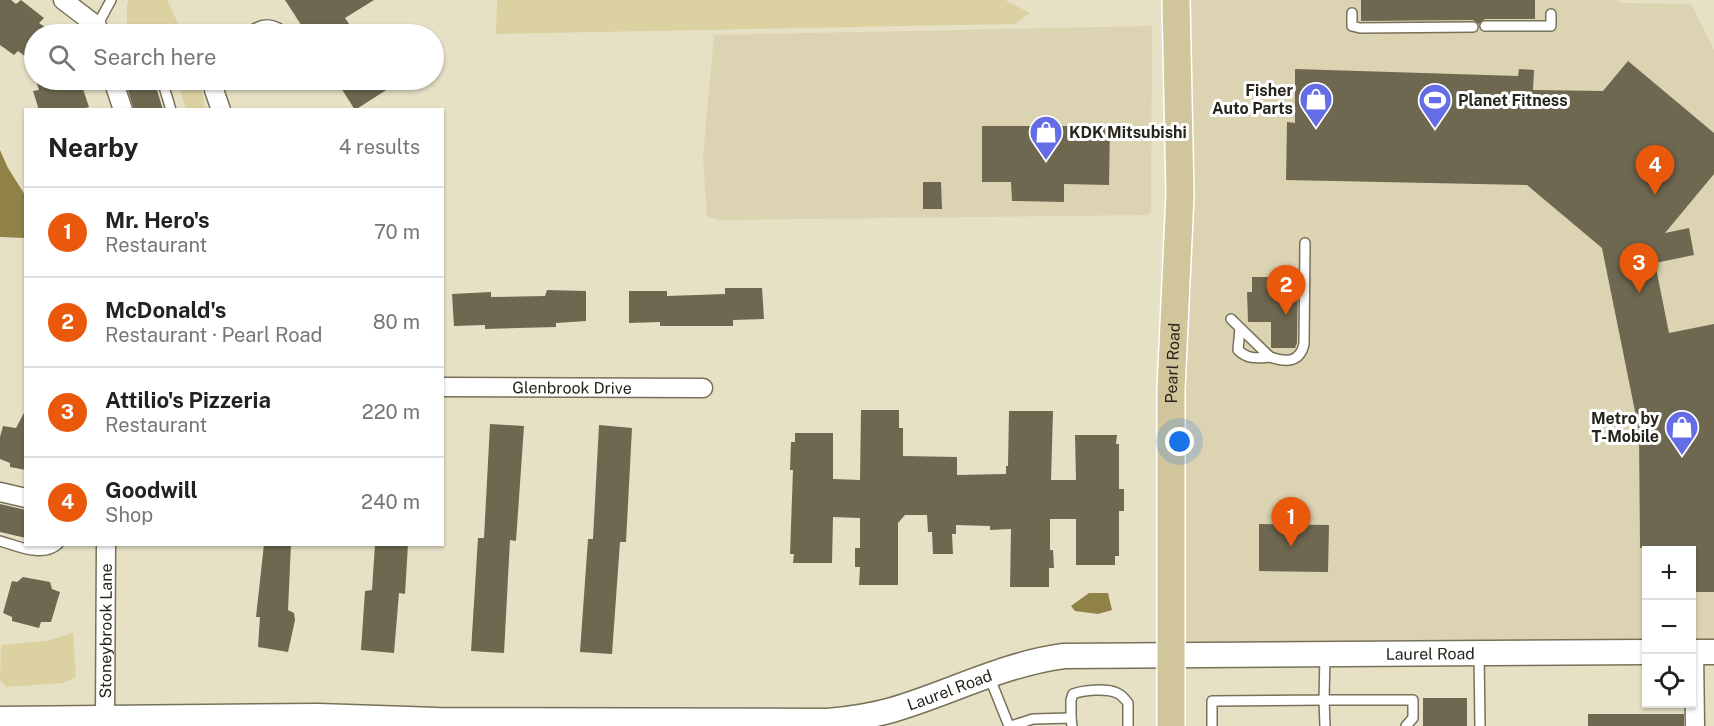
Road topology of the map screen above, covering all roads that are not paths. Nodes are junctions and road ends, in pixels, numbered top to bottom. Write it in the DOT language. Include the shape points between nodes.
graph roads {
  1 [pos="63,0"];
  2 [pos="111,0"];
  3 [pos="1176,0"];
  4 [pos="1352,13"];
  5 [pos="1551,14"];
  6 [pos="91,24"];
  7 [pos="101,24"];
  8 [pos="1485,26"];
  9 [pos="1473,27"];
  10 [pos="116,90"];
  11 [pos="165,90"];
  12 [pos="214,90"];
  13 [pos="122,108"];
  14 [pos="170,108"];
  15 [pos="220,108"];
  16 [pos="1305,243"];
  17 [pos="1231,319"];
  18 [pos="1240,328"];
  19 [pos="1270,357"];
  20 [pos="444,387"];
  21 [pos="703,388"];
  22 [pos="0,492"];
  23 [pos="24,498"];
  24 [pos="0,541"];
  25 [pos="55,546"];
  26 [pos="106,546"];
  27 [pos="1642,652"];
  28 [pos="1700,652"];
  29 [pos="1479,653"];
  30 [pos="1171,654"];
  31 [pos="1325,656"];
  32 [pos="988,674"];
  33 [pos="1324,699"];
  34 [pos="0,718"];
  35 [pos="105,718"];
  36 [pos="52,722"];
  37 [pos="184,722"];
  38 [pos="1072,722"];
  39 [pos="535,723"];
  40 [pos="1010,726"];
  41 [pos="1128,726"];
  42 [pos="1171,726"];
  43 [pos="1212,726"];
  44 [pos="1325,726"];
  45 [pos="1406,726"];
  46 [pos="1480,726"];
  47 [pos="1695,726"];
  1 -- 6 [label="street"];
  2 -- 7 [label="lane"];
  3 -- 30 [label="main road, Pearl Road" via="1180,195 1171,389"];
  4 -- 9 [label="lane" via="1352,26 1360,28"];
  5 -- 8 [label="lane" via="1551,26"];
  10 -- 13 [label="street"];
  11 -- 14 [label="lane"];
  12 -- 15 [label="street"];
  16 -- 19 [label="lane" via="1302,353 1289,359"];
  17 -- 18 [label="lane"];
  18 -- 19 [label="lane"];
  18 -- 19 [label="lane" via="1238,350 1243,355 1253,359"];
  20 -- 21 [label="street, Glenbrook Drive"];
  22 -- 23 [label="street"];
  24 -- 25 [label="lane" via="38,551"];
  26 -- 35 [label="street, Stoneybrook Lane"];
  27 -- 29 [label="street, Laurel Road"];
  28 -- 47 [label="street"];
  29 -- 31 [label="street, Laurel Road"];
  29 -- 46 [label="lane"];
  30 -- 31 [label="street, Laurel Road"];
  30 -- 32 [label="street, Laurel Road" via="1064,656 1017,664"];
  30 -- 42 [label="main road, Pearl Road"];
  31 -- 33 [label="lane"];
  32 -- 39 [label="street, Laurel Road" via="892,710 828,721"];
  32 -- 40 [label="lane"];
  33 -- 43 [label="lane" via="1212,701"];
  33 -- 44 [label="lane"];
  33 -- 45 [label="lane" via="1413,700 1413,717"];
  34 -- 36 [label="street, Laurel Road"];
  35 -- 36 [label="street, Laurel Road"];
  35 -- 37 [label="street, Laurel Road"];
  37 -- 39 [label="street, Laurel Road" via="318,716"];
  38 -- 40 [label="lane" via="1033,719"];
  38 -- 41 [label="lane" via="1073,694 1112,692 1128,703"];
}
